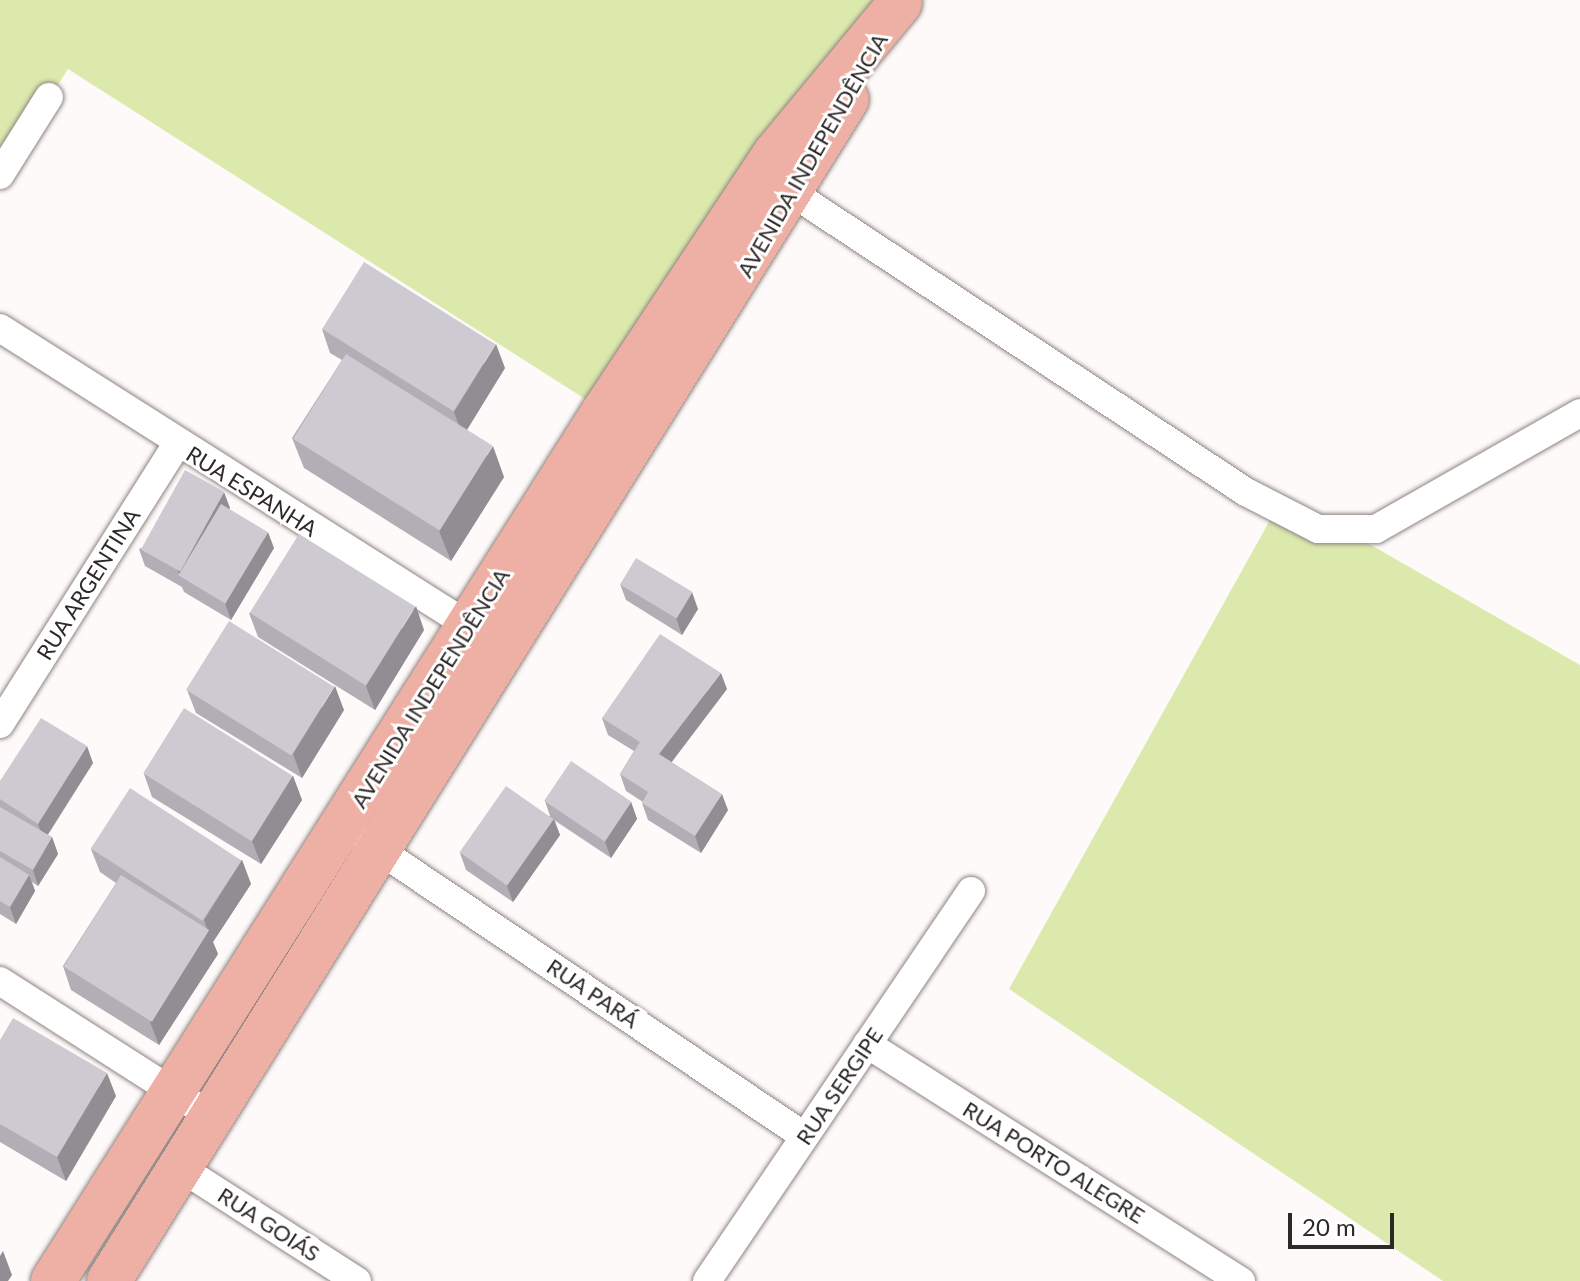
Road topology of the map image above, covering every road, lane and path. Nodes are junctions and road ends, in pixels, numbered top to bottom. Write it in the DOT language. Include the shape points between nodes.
graph roads {
  1 [pos="901,1"];
  2 [pos="49,97"];
  3 [pos="0,175"];
  4 [pos="794,194"];
  5 [pos="0,328"];
  6 [pos="1580,413"];
  7 [pos="177,444"];
  8 [pos="529,530"];
  9 [pos="562,561"];
  10 [pos="469,627"];
  11 [pos="508,648"];
  12 [pos="0,724"];
  13 [pos="343,827"];
  14 [pos="381,851"];
  15 [pos="971,891"];
  16 [pos="0,981"];
  17 [pos="867,1044"];
  18 [pos="176,1094"];
  19 [pos="213,1117"];
  20 [pos="804,1136"];
  21 [pos="181,1168"];
  22 [pos="53,1281"];
  23 [pos="109,1281"];
  24 [pos="357,1281"];
  25 [pos="707,1281"];
  26 [pos="1241,1281"];
  1 -- 4 [label="main road, AVENIDA INDEPENDÊNCIA"];
  1 -- 8 [label="main road, AVENIDA INDEPENDÊNCIA" via="775,154"];
  2 -- 3 [label="street"];
  4 -- 6 [label="street" via="1246,492 1318,529 1376,529"];
  4 -- 9 [label="main road, AVENIDA INDEPENDÊNCIA"];
  5 -- 7 [label="street, RUA ESPANHA"];
  7 -- 10 [label="street, RUA ESPANHA"];
  7 -- 12 [label="street, RUA ARGENTINA"];
  8 -- 9 [label="main road"];
  8 -- 10 [label="main road, AVENIDA INDEPENDÊNCIA"];
  9 -- 11 [label="main road, AVENIDA INDEPENDÊNCIA"];
  10 -- 11 [label="street, RUA ESPANHA"];
  10 -- 13 [label="main road, AVENIDA INDEPENDÊNCIA"];
  11 -- 14 [label="main road, AVENIDA INDEPENDÊNCIA"];
  13 -- 14 [label="street, RUA PARÁ"];
  13 -- 18 [label="main road, AVENIDA INDEPENDÊNCIA"];
  14 -- 19 [label="main road, AVENIDA INDEPENDÊNCIA"];
  14 -- 20 [label="street, RUA PARÁ"];
  15 -- 17 [label="street, RUA SERGIPE"];
  16 -- 18 [label="street"];
  17 -- 20 [label="street, RUA SERGIPE"];
  17 -- 26 [label="street, RUA PORTO ALEGRE"];
  18 -- 19 [label="street"];
  18 -- 22 [label="main road, AVENIDA INDEPENDÊNCIA"];
  19 -- 21 [label="main road, AVENIDA INDEPENDÊNCIA"];
  20 -- 25 [label="street, RUA SERGIPE"];
  21 -- 23 [label="main road, AVENIDA INDEPENDÊNCIA"];
  21 -- 24 [label="street, RUA GOIÁS"];
}
